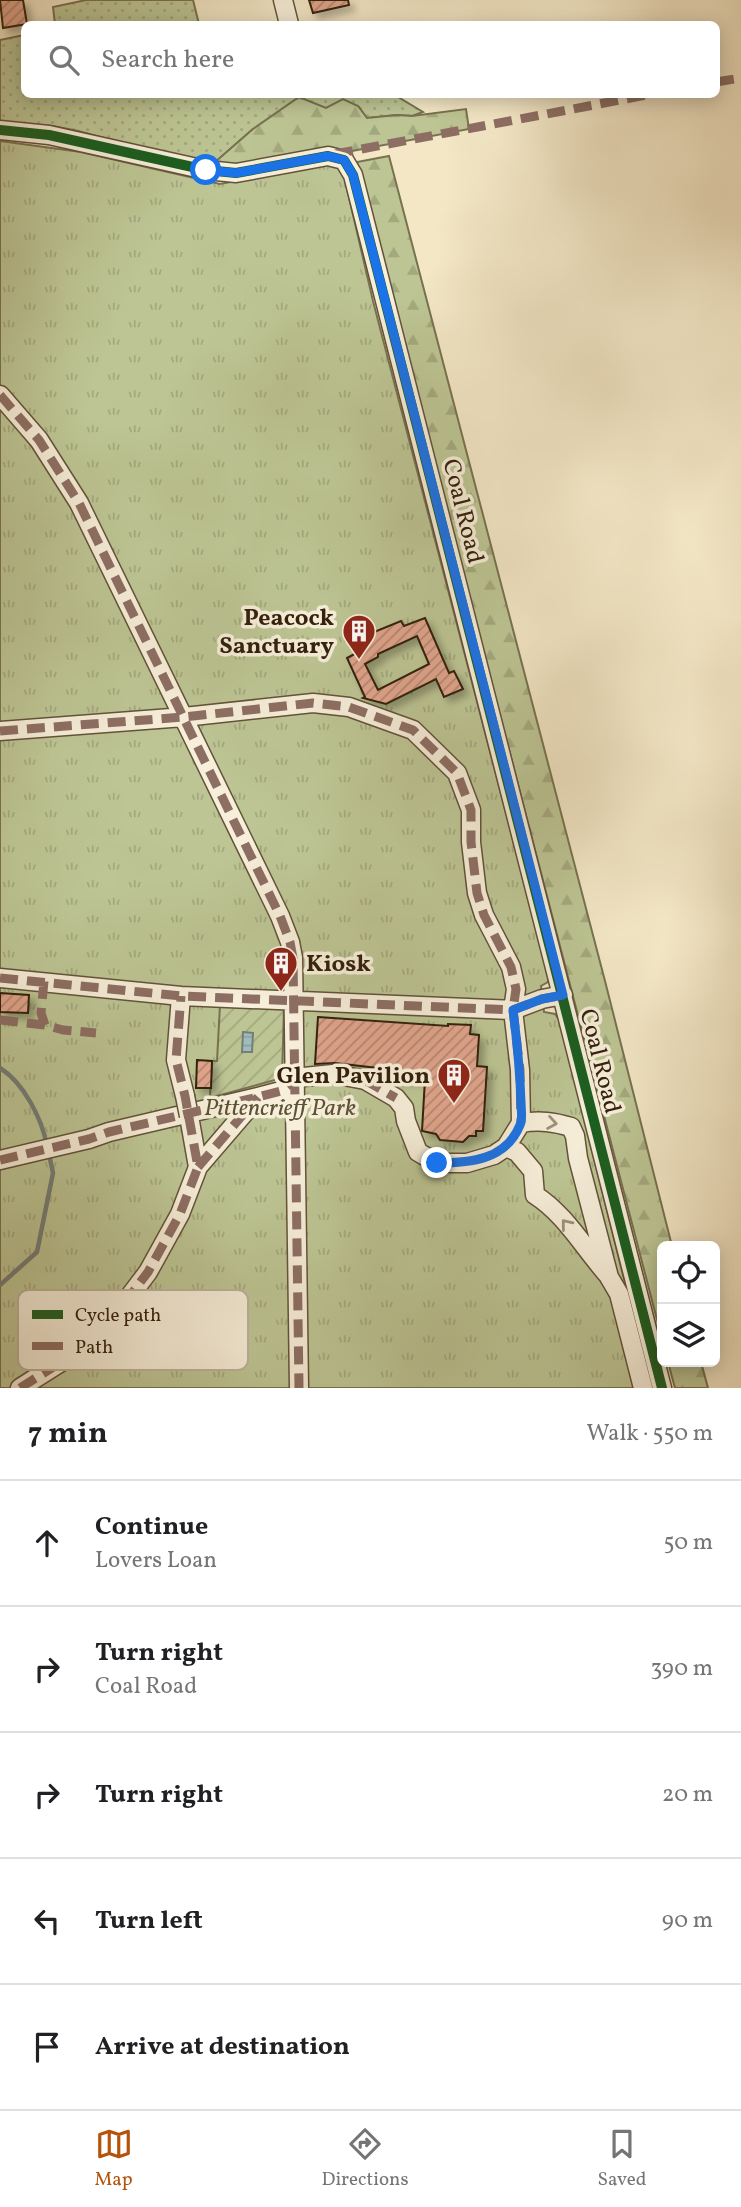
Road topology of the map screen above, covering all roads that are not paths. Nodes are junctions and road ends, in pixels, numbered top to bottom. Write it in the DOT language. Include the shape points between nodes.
graph roads {
  1 [pos="283,0"];
  2 [pos="288,21"];
  3 [pos="0,130"];
  4 [pos="0,395"];
  5 [pos="184,717"];
  6 [pos="0,731"];
  7 [pos="0,978"];
  8 [pos="563,995"];
  9 [pos="181,996"];
  10 [pos="293,1001"];
  11 [pos="513,1010"];
  12 [pos="293,1081"];
  13 [pos="258,1097"];
  14 [pos="522,1123"];
  15 [pos="506,1147"];
  16 [pos="3,1159"];
  17 [pos="198,1167"];
  18 [pos="609,1277"];
  19 [pos="134,1290"];
  20 [pos="48,1370"];
  21 [pos="20,1388"];
  22 [pos="299,1388"];
  23 [pos="643,1388"];
  24 [pos="662,1388"];
  1 -- 2 [label="street"];
  3 -- 8 [label="street, Coal Road" via="49,135 236,173 328,156 344,160 353,175"];
  4 -- 5 [label="street" via="39,440 79,503"];
  5 -- 6 [label="street"];
  5 -- 10 [label="street" via="290,942"];
  5 -- 11 [label="street" via="313,703 349,707 413,730 457,773 471,810 477,893 511,967 516,989"];
  7 -- 9 [label="street"];
  8 -- 11 [label="street"];
  8 -- 24 [label="street, Coal Road"];
  9 -- 10 [label="street"];
  9 -- 17 [label="street, bridge" via="176,1060"];
  10 -- 11 [label="street"];
  10 -- 12 [label="street"];
  11 -- 14 [label="street"];
  12 -- 13 [label="street" via="281,1091"];
  12 -- 15 [label="street" via="333,1074 365,1080 396,1098 404,1108 418,1152 437,1163 467,1163"];
  12 -- 22 [label="street"];
  13 -- 16 [label="street"];
  13 -- 17 [label="street"];
  14 -- 15 [label="street"];
  14 -- 18 [label="street, one-way" via="538,1120 571,1127"];
  18 -- 15 [label="street, one-way" via="547,1203 535,1195 533,1171 517,1152"];
  17 -- 19 [label="street" via="180,1214"];
  18 -- 23 [label="street" via="619,1294"];
  20 -- 21 [label="street"];
}
